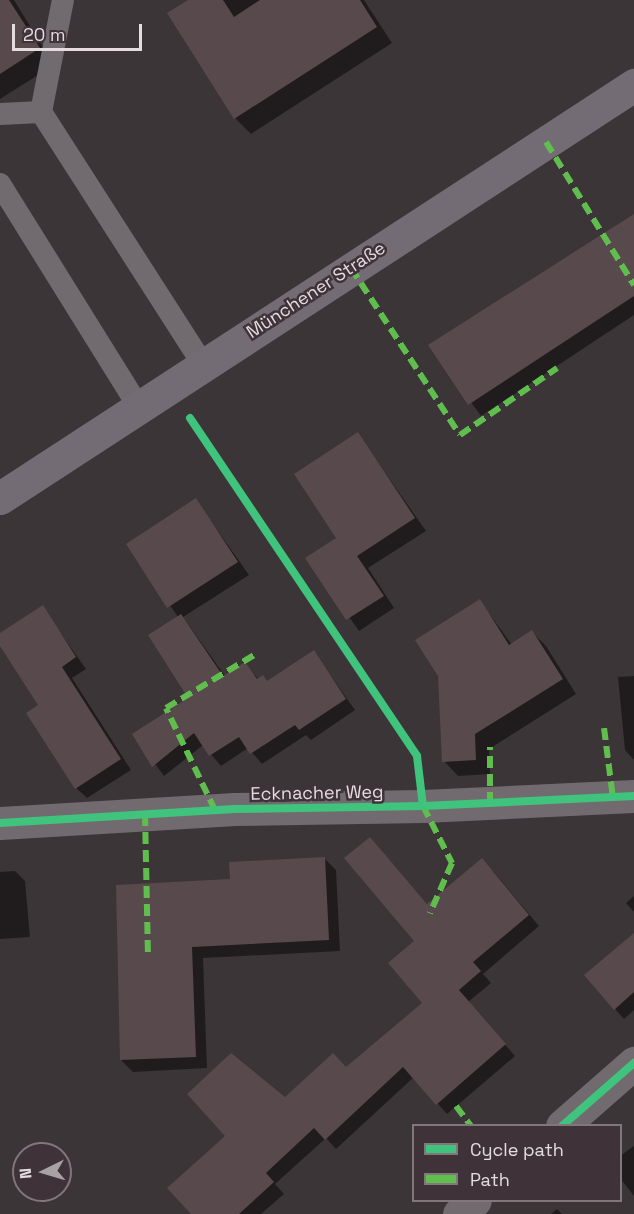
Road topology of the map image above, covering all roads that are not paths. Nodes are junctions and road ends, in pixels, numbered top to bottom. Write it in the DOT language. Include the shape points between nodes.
graph roads {
  1 [pos="63,0"];
  2 [pos="634,85"];
  3 [pos="41,112"];
  4 [pos="0,114"];
  5 [pos="0,184"];
  6 [pos="203,364"];
  7 [pos="138,406"];
  8 [pos="0,498"];
  9 [pos="634,796"];
  10 [pos="0,823"];
  11 [pos="634,1064"];
  12 [pos="563,1124"];
  13 [pos="473,1202"];
  14 [pos="459,1214"];
  1 -- 3 [label="lane"];
  2 -- 6 [label="main road, Münchener Straße"];
  3 -- 4 [label="lane"];
  3 -- 6 [label="lane"];
  5 -- 7 [label="lane"];
  6 -- 7 [label="main road, Münchener Straße"];
  7 -- 8 [label="main road, Münchener Straße"];
  9 -- 10 [label="street, Ecknacher Weg" via="423,806 235,809"];
  11 -- 12 [label="street"];
  13 -- 14 [label="street"];
}
